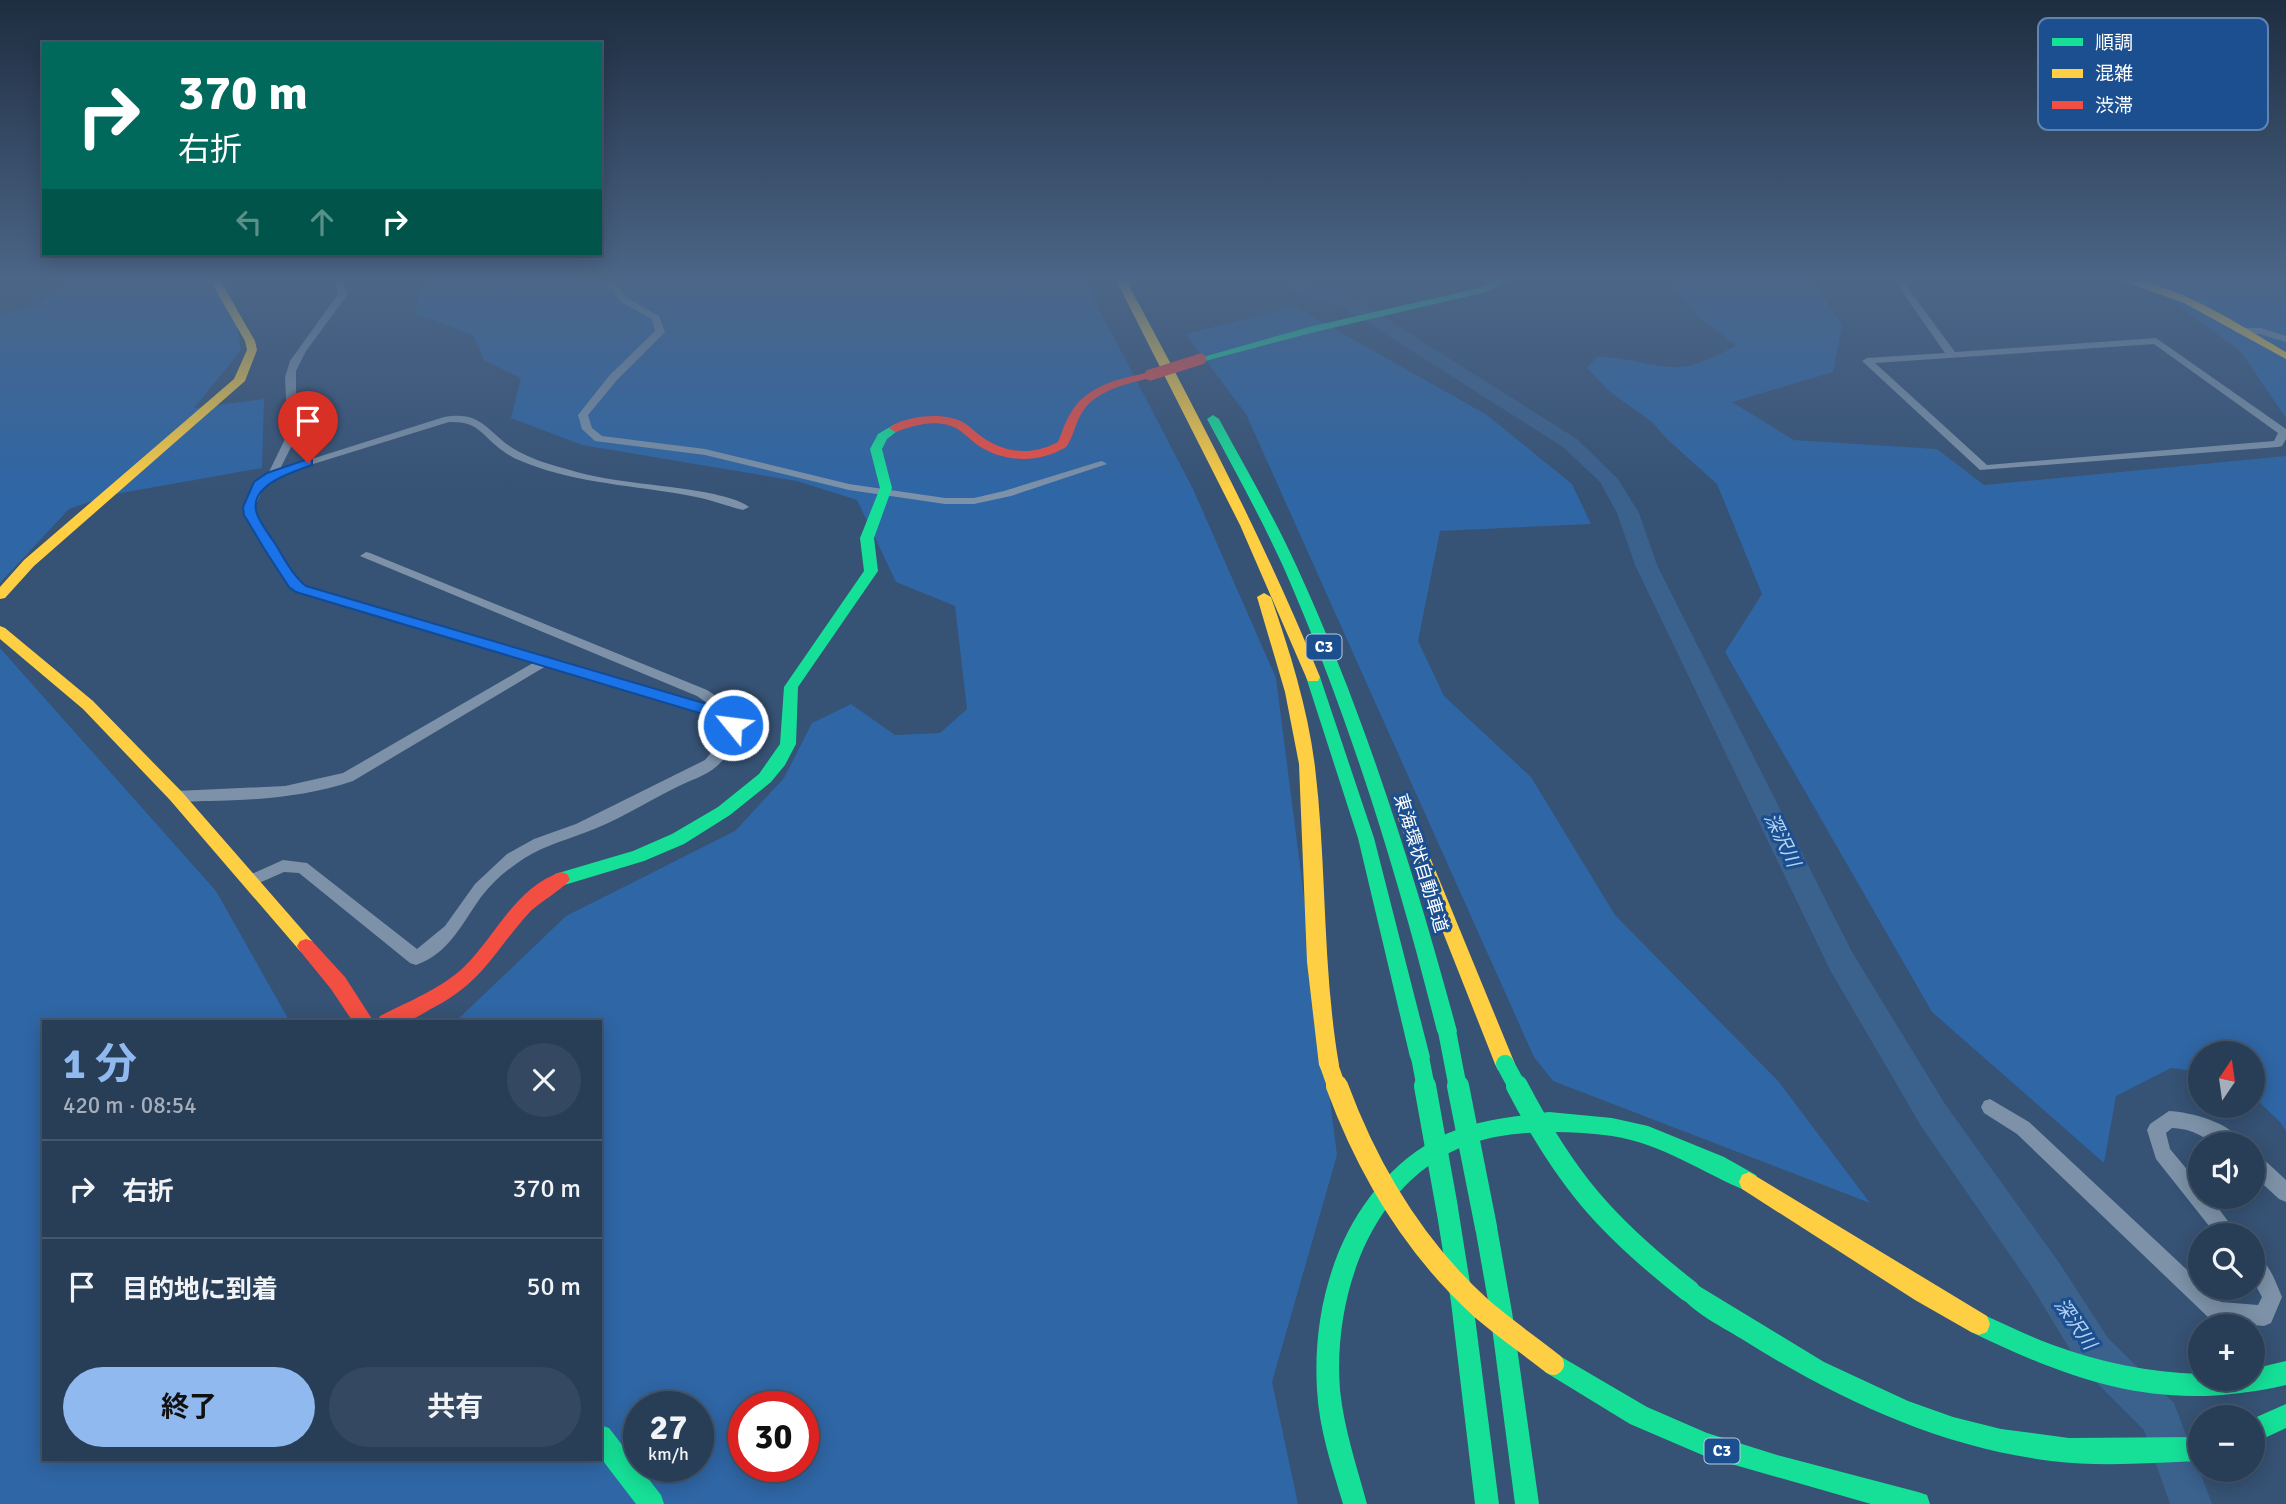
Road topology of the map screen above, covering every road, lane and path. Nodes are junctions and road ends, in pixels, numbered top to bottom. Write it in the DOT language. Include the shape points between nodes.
graph roads {
  1 [pos="252,350"];
  2 [pos="302,350"];
  3 [pos="642,350"];
  4 [pos="1157,350"];
  5 [pos="1174,350"];
  6 [pos="1234,350"];
  7 [pos="1949,350"];
  8 [pos="2022,350"];
  9 [pos="2169,350"];
  10 [pos="1952,355"];
  11 [pos="1205,443"];
  12 [pos="1102,464"];
  13 [pos="272,476"];
  14 [pos="884,493"];
  15 [pos="743,508"];
  16 [pos="366,556"];
  17 [pos="0,595"];
  18 [pos="0,631"];
  19 [pos="1321,639"];
  20 [pos="544,662"];
  21 [pos="729,716"];
  22 [pos="176,796"];
  23 [pos="250,881"];
  24 [pos="363,1020"];
  25 [pos="391,1020"];
  26 [pos="1990,1107"];
  27 [pos="2217,1132"];
  28 [pos="2265,1173"];
  29 [pos="2188,1185"];
  30 [pos="2286,1192"];
  31 [pos="2208,1209"];
  32 [pos="2219,1223"];
  33 [pos="2265,1280"];
  34 [pos="2188,1285"];
  35 [pos="2204,1300"];
  36 [pos="2286,1373"];
  37 [pos="2286,1416"];
  38 [pos="2265,1426"];
  39 [pos="602,1439"];
  40 [pos="2188,1449"];
  41 [pos="1912,1503"];
  42 [pos="652,1504"];
  43 [pos="1355,1504"];
  44 [pos="1487,1504"];
  45 [pos="1527,1504"];
  1 -- 17 [label="main road" via="239,381 29,563"];
  2 -- 13 [label="street" via="290,373 291,439"];
  3 -- 14 [label="street" via="583,415 590,434 599,439 705,452"];
  4 -- 11 [label="main road, C3"];
  5 -- 19 [label="main road, 東海環状自動車道 / C3" via="1288,562"];
  6 -- 14 [label="main road, bridge" via="1107,388 1089,398 1074,415 1071,434 1050,451 1001,452 986,447 959,426 936,420 898,426 876,446 887,481"];
  7 -- 10 [label="street"];
  8 -- 10 [label="street"];
  9 -- 10 [label="street" via="2284,432 2278,444 1984,468 1867,361"];
  11 -- 41 [label="main road, C3, bridge" via="1269,612 1304,740 1323,1037 1343,1107 1387,1199 1424,1248 1473,1300 1553,1364 1608,1399 1729,1454"];
  11 -- 44 [label="main road, C3, bridge" via="1275,585 1320,695 1398,949 1447,1208"];
  12 -- 14 [label="street" via="974,501 945,502"];
  13 -- 15 [label="street" via="460,418 478,421 503,446 547,467 588,479 701,495"];
  13 -- 20 [label="street" via="253,494 251,515 301,589"];
  14 -- 25 [label="main road" via="867,536 871,571 791,687 788,702 793,727 774,771 753,791 676,840 548,886 528,903 476,968 456,985"];
  16 -- 21 [label="street" via="702,693 719,702"];
  18 -- 22 [label="main road" via="88,705"];
  19 -- 40 [label="main road, bridge" via="1368,728 1505,1063 1576,1186 1651,1261 1797,1362 1877,1403 1956,1431 2054,1449"];
  19 -- 45 [label="main road, 東海環状自動車道 / C3, bridge" via="1397,843 1447,1031 1501,1312"];
  20 -- 21 [label="street"];
  20 -- 22 [label="street" via="332,783 292,791"];
  21 -- 23 [label="street" via="733,725 730,738 710,764 580,829 532,846 494,873 446,936 416,958 302,867 283,866"];
  22 -- 23 [label="main road"];
  23 -- 24 [label="main road" via="338,984"];
  26 -- 34 [label="street" via="2023,1129"];
  27 -- 29 [label="street" via="2190,1120 2169,1119 2156,1130 2162,1153"];
  28 -- 30 [label="street"];
  31 -- 32 [label="street"];
  33 -- 35 [label="street" via="2272,1297 2264,1316 2217,1312"];
  36 -- 43 [label="main road" via="2218,1388 2164,1386 2064,1362 2021,1345 1925,1294 1705,1158 1652,1136 1608,1125 1520,1121 1452,1139 1394,1180 1351,1240 1331,1318 1328,1379 1338,1443"];
  37 -- 38 [label="main road"];
  39 -- 42 [label="main road"];
}
